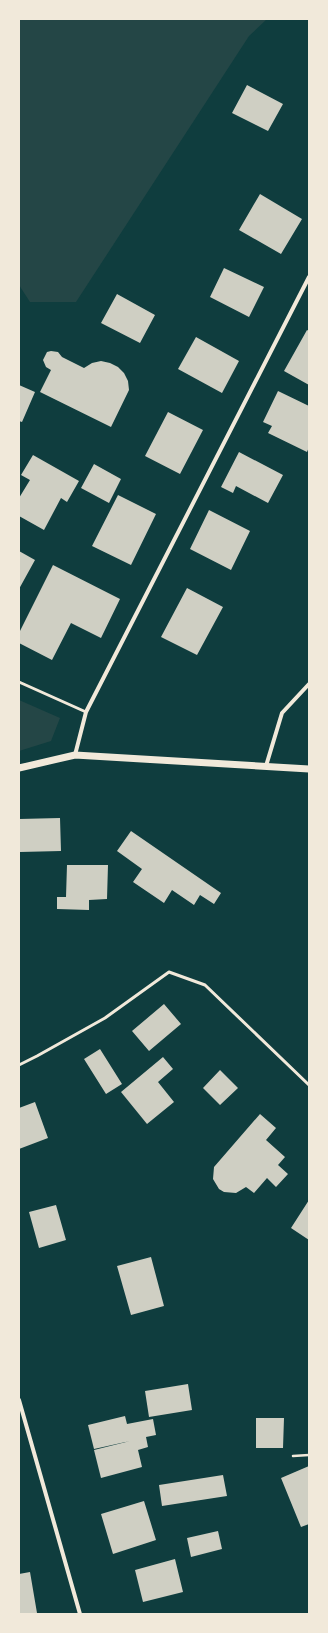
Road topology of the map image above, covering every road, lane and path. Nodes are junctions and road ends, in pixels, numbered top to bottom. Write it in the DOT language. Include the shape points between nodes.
graph roads {
  1 [pos="309,277"];
  2 [pos="19,682"];
  3 [pos="309,684"];
  4 [pos="86,712"];
  5 [pos="76,755"];
  6 [pos="266,766"];
  7 [pos="19,768"];
  8 [pos="309,769"];
  9 [pos="19,1065"];
  10 [pos="309,1085"];
  11 [pos="19,1400"];
  12 [pos="309,1454"];
  13 [pos="293,1456"];
  14 [pos="80,1614"];
  1 -- 4 [label="street"];
  2 -- 4 [label="lane"];
  3 -- 6 [label="street" via="282,713"];
  4 -- 5 [label="street"];
  5 -- 6 [label="street"];
  5 -- 7 [label="street"];
  6 -- 8 [label="street"];
  9 -- 10 [label="lane" via="105,1018 169,972 205,985"];
  11 -- 14 [label="street"];
  12 -- 13 [label="path"];
}
